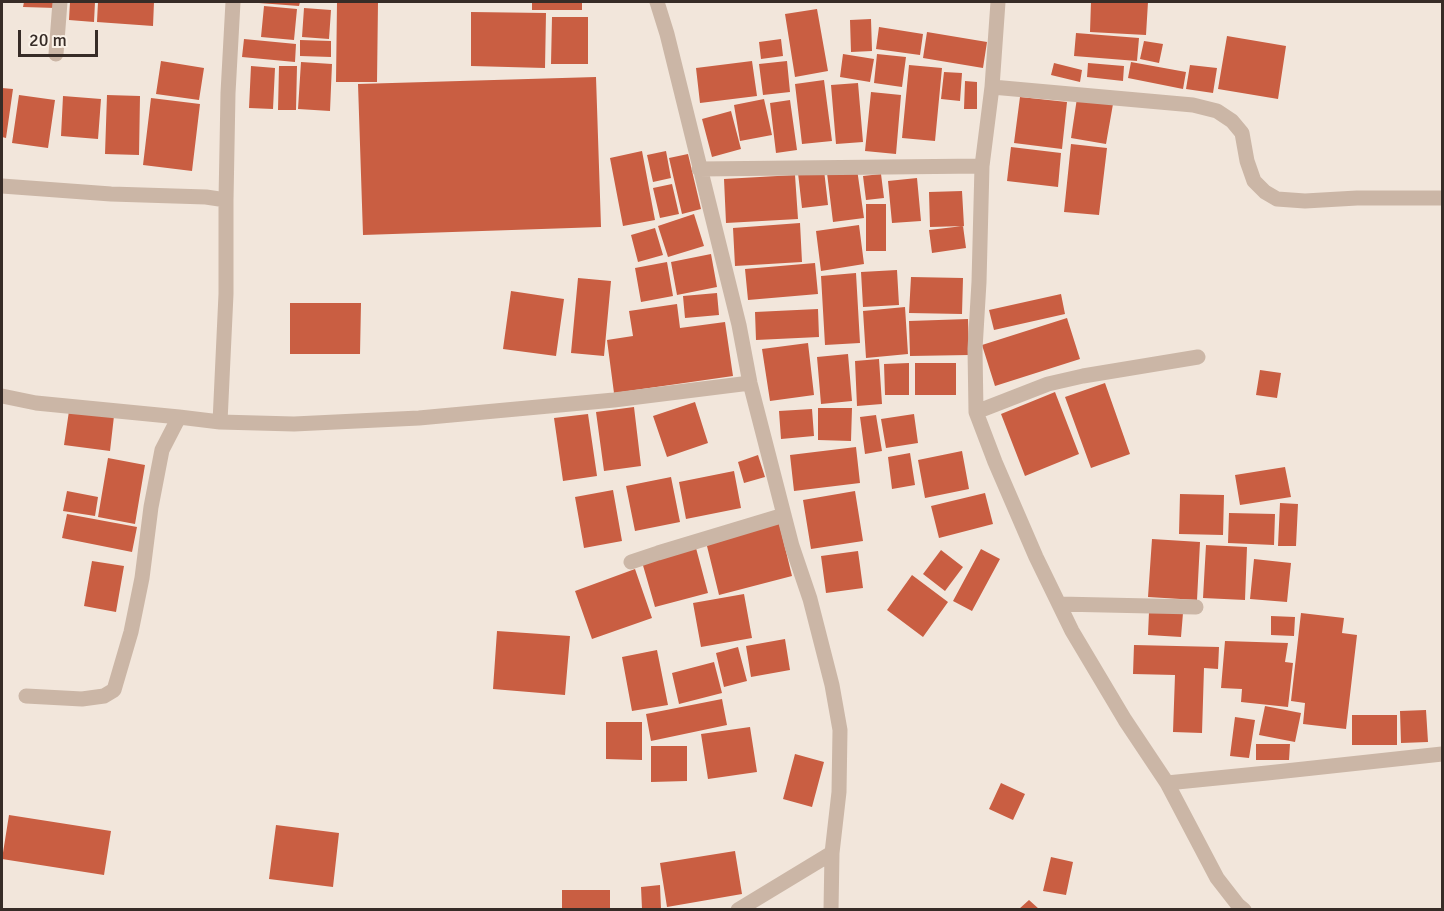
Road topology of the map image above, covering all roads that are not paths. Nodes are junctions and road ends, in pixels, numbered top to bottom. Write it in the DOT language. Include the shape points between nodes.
graph roads {
  1 [pos="60,2"];
  2 [pos="233,2"];
  3 [pos="657,2"];
  4 [pos="998,2"];
  5 [pos="56,54"];
  6 [pos="992,87"];
  7 [pos="982,166"];
  8 [pos="699,169"];
  9 [pos="2,186"];
  10 [pos="1443,198"];
  11 [pos="226,200"];
  12 [pos="1198,357"];
  13 [pos="750,383"];
  14 [pos="2,396"];
  15 [pos="976,412"];
  16 [pos="179,417"];
  17 [pos="220,422"];
  18 [pos="784,516"];
  19 [pos="631,562"];
  20 [pos="1059,603"];
  21 [pos="1196,607"];
  22 [pos="26,696"];
  23 [pos="1443,753"];
  24 [pos="1167,783"];
  25 [pos="832,853"];
  26 [pos="738,909"];
  27 [pos="831,909"];
  28 [pos="1244,909"];
  1 -- 5 [label="street"];
  2 -- 11 [label="street"];
  3 -- 8 [label="street"];
  4 -- 6 [label="street"];
  6 -- 7 [label="street"];
  6 -- 10 [label="street" via="1171,102 1217,111 1242,133 1254,181 1277,199"];
  7 -- 8 [label="street"];
  7 -- 15 [label="street"];
  8 -- 13 [label="street"];
  9 -- 11 [label="street"];
  11 -- 17 [label="street"];
  12 -- 15 [label="street" via="1048,384"];
  13 -- 17 [label="street" via="419,418 294,424"];
  13 -- 18 [label="street"];
  14 -- 16 [label="street"];
  15 -- 20 [label="street"];
  16 -- 17 [label="street"];
  16 -- 22 [label="street" via="162,450 142,578 114,690 104,696 82,699"];
  18 -- 19 [label="street"];
  18 -- 25 [label="street" via="830,674 840,730 839,792"];
  20 -- 21 [label="street"];
  20 -- 24 [label="street" via="1119,710"];
  23 -- 24 [label="street"];
  24 -- 28 [label="street" via="1217,878"];
  25 -- 26 [label="street"];
  25 -- 27 [label="street"];
}
